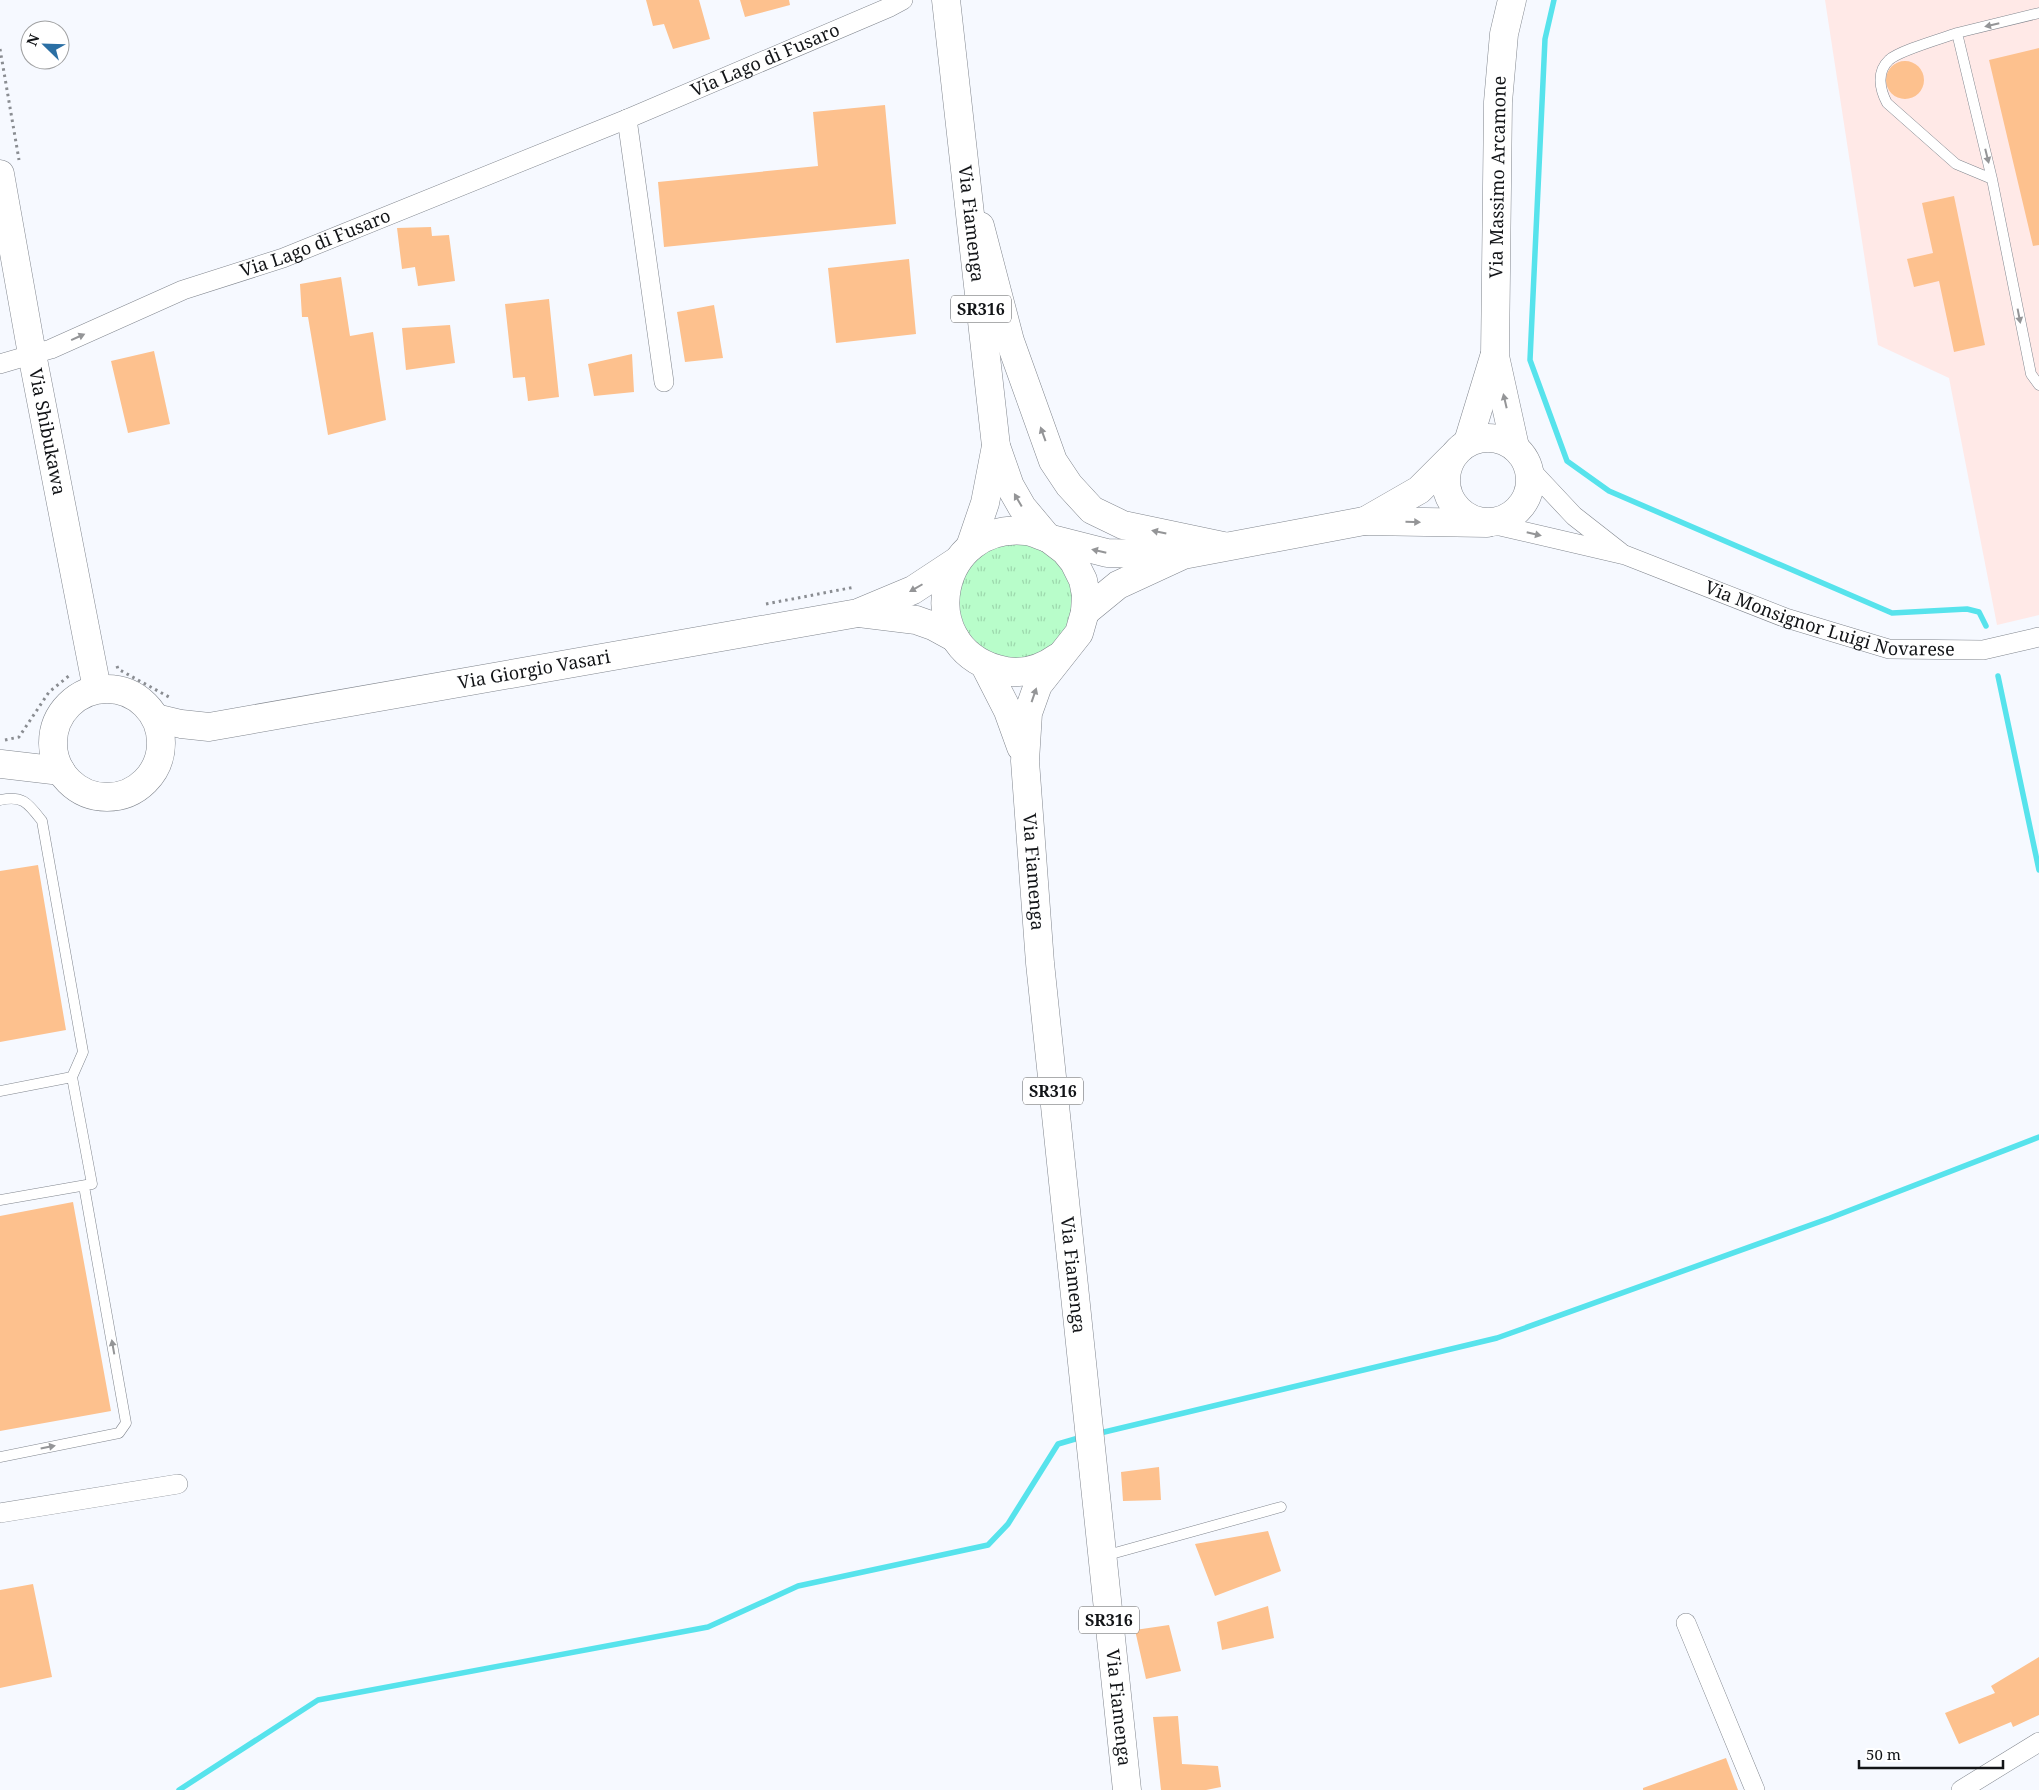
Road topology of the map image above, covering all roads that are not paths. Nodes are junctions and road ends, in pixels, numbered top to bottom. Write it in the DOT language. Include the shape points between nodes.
graph roads {
  1 [pos="903,0"];
  2 [pos="946,0"];
  3 [pos="1512,0"];
  4 [pos="2039,14"];
  5 [pos="1957,33"];
  6 [pos="627,119"];
  7 [pos="10,169"];
  8 [pos="966,172"];
  9 [pos="1992,179"];
  10 [pos="32,354"];
  11 [pos="1495,356"];
  12 [pos="0,364"];
  13 [pos="664,382"];
  14 [pos="2039,385"];
  15 [pos="996,446"];
  16 [pos="1460,450"];
  17 [pos="1522,458"];
  18 [pos="1364,521"];
  19 [pos="1487,523"];
  20 [pos="1048,538"];
  21 [pos="1224,546"];
  22 [pos="963,554"];
  23 [pos="1182,555"];
  24 [pos="1625,555"];
  25 [pos="1085,612"];
  26 [pos="858,613"];
  27 [pos="955,638"];
  28 [pos="2039,638"];
  29 [pos="1065,651"];
  30 [pos="985,666"];
  31 [pos="97,689"];
  32 [pos="166,709"];
  33 [pos="209,727"];
  34 [pos="53,737"];
  35 [pos="161,754"];
  36 [pos="0,756"];
  37 [pos="1026,760"];
  38 [pos="61,771"];
  39 [pos="0,800"];
  40 [pos="72,1077"];
  41 [pos="0,1091"];
  42 [pos="84,1186"];
  43 [pos="0,1200"];
  44 [pos="0,1456"];
  45 [pos="178,1484"];
  46 [pos="1282,1507"];
  47 [pos="0,1513"];
  48 [pos="1102,1556"];
  49 [pos="1686,1623"];
  50 [pos="2039,1742"];
  51 [pos="1127,1790"];
  52 [pos="1755,1790"];
  53 [pos="1960,1790"];
  1 -- 6 [label="street, Via Lago di Fusaro"];
  2 -- 8 [label="main road, Via Fiamenga / SR316"];
  3 -- 11 [label="main road, Via Massimo Arcamone" via="1504,34 1498,102"];
  4 -- 5 [label="lane, one-way"];
  5 -- 9 [label="lane, one-way"];
  5 -- 9 [label="lane" via="1888,60 1880,80 1882,92 1887,103 1956,164"];
  10 -- 6 [label="street, Via Lago di Fusaro, one-way" via="51,349 183,290 283,258"];
  6 -- 13 [label="street"];
  7 -- 10 [label="main road, Via Shibukawa"];
  8 -- 15 [label="main road, Via Fiamenga / SR316"];
  21 -- 8 [label="main road, one-way" via="1123,524 1092,510 1069,485 1053,461 1010,341"];
  9 -- 14 [label="lane, one-way" via="2030,374"];
  10 -- 12 [label="street, Via Lago di Fusaro"];
  10 -- 31 [label="main road, Via Shibukawa"];
  11 -- 16 [label="main road, Via Massimo Arcamone"];
  17 -- 11 [label="main road, Via Massimo Arcamone, one-way"];
  20 -- 15 [label="main road, Via Fiamenga / SR316, one-way" via="1010,486"];
  15 -- 22 [label="main road, Via Fiamenga / SR316" via="985,503"];
  16 -- 17 [label="main road" via="1480,438 1492,438 1505,441"];
  16 -- 18 [label="main road" via="1419,490"];
  16 -- 19 [label="main road" via="1447,469 1445,482 1448,494 1454,506 1468,518"];
  17 -- 19 [label="main road" via="1531,481 1522,506 1500,521"];
  17 -- 24 [label="street, Via Monsignor Luigi Novarese" via="1574,516"];
  18 -- 19 [label="main road, one-way"];
  18 -- 21 [label="main road"];
  19 -- 24 [label="street, Via Monsignor Luigi Novarese, one-way"];
  20 -- 22 [label="main road, Via Fiamenga" via="1006,531 987,536"];
  23 -- 20 [label="main road, one-way" via="1107,553"];
  20 -- 25 [label="main road, Via Fiamenga / SR316" via="1065,551 1083,580"];
  21 -- 23 [label="main road"];
  22 -- 26 [label="main road, Via Giorgio Vasari, one-way" via="912,590"];
  22 -- 27 [label="main road, Via Fiamenga / SR316" via="948,579 945,599 947,619"];
  23 -- 25 [label="main road" via="1118,584"];
  24 -- 28 [label="street, Via Monsignor Luigi Novarese" via="1786,618 1889,649 1983,650"];
  25 -- 29 [label="main road, Via Fiamenga / SR316" via="1078,633"];
  26 -- 27 [label="main road, Via Giorgio Vasari" via="916,620"];
  26 -- 33 [label="main road, Via Giorgio Vasari"];
  27 -- 30 [label="main road, Via Fiamenga / SR316" via="968,654"];
  29 -- 30 [label="main road, Via Fiamenga" via="1047,664 1026,672 1005,672"];
  37 -- 29 [label="main road, Via Fiamenga / SR316, one-way" via="1028,713 1038,684"];
  30 -- 37 [label="main road, Via Fiamenga / SR316" via="1008,711"];
  31 -- 32 [label="main road" via="114,688 132,694 146,704"];
  31 -- 34 [label="main road" via="80,695 67,706"];
  32 -- 33 [label="main road, Via Giorgio Vasari" via="182,724"];
  32 -- 35 [label="main road"];
  33 -- 35 [label="main road, Via Giorgio Vasari"];
  34 -- 36 [label="main road"];
  34 -- 38 [label="main road" via="54,754"];
  35 -- 38 [label="main road" via="154,771 142,785 126,794 108,797 90,794 73,786"];
  36 -- 38 [label="main road"];
  37 -- 48 [label="main road, Via Fiamenga / SR316" via="1040,963"];
  39 -- 40 [label="lane" via="14,797 30,806 42,821 83,1052"];
  40 -- 41 [label="lane"];
  40 -- 42 [label="lane" via="92,1184"];
  42 -- 43 [label="lane"];
  44 -- 42 [label="lane, one-way" via="119,1433 126,1423"];
  45 -- 47 [label="street"];
  46 -- 48 [label="lane"];
  48 -- 51 [label="main road, Via Fiamenga / SR316"];
  49 -- 52 [label="street"];
  50 -- 53 [label="street"];
}
